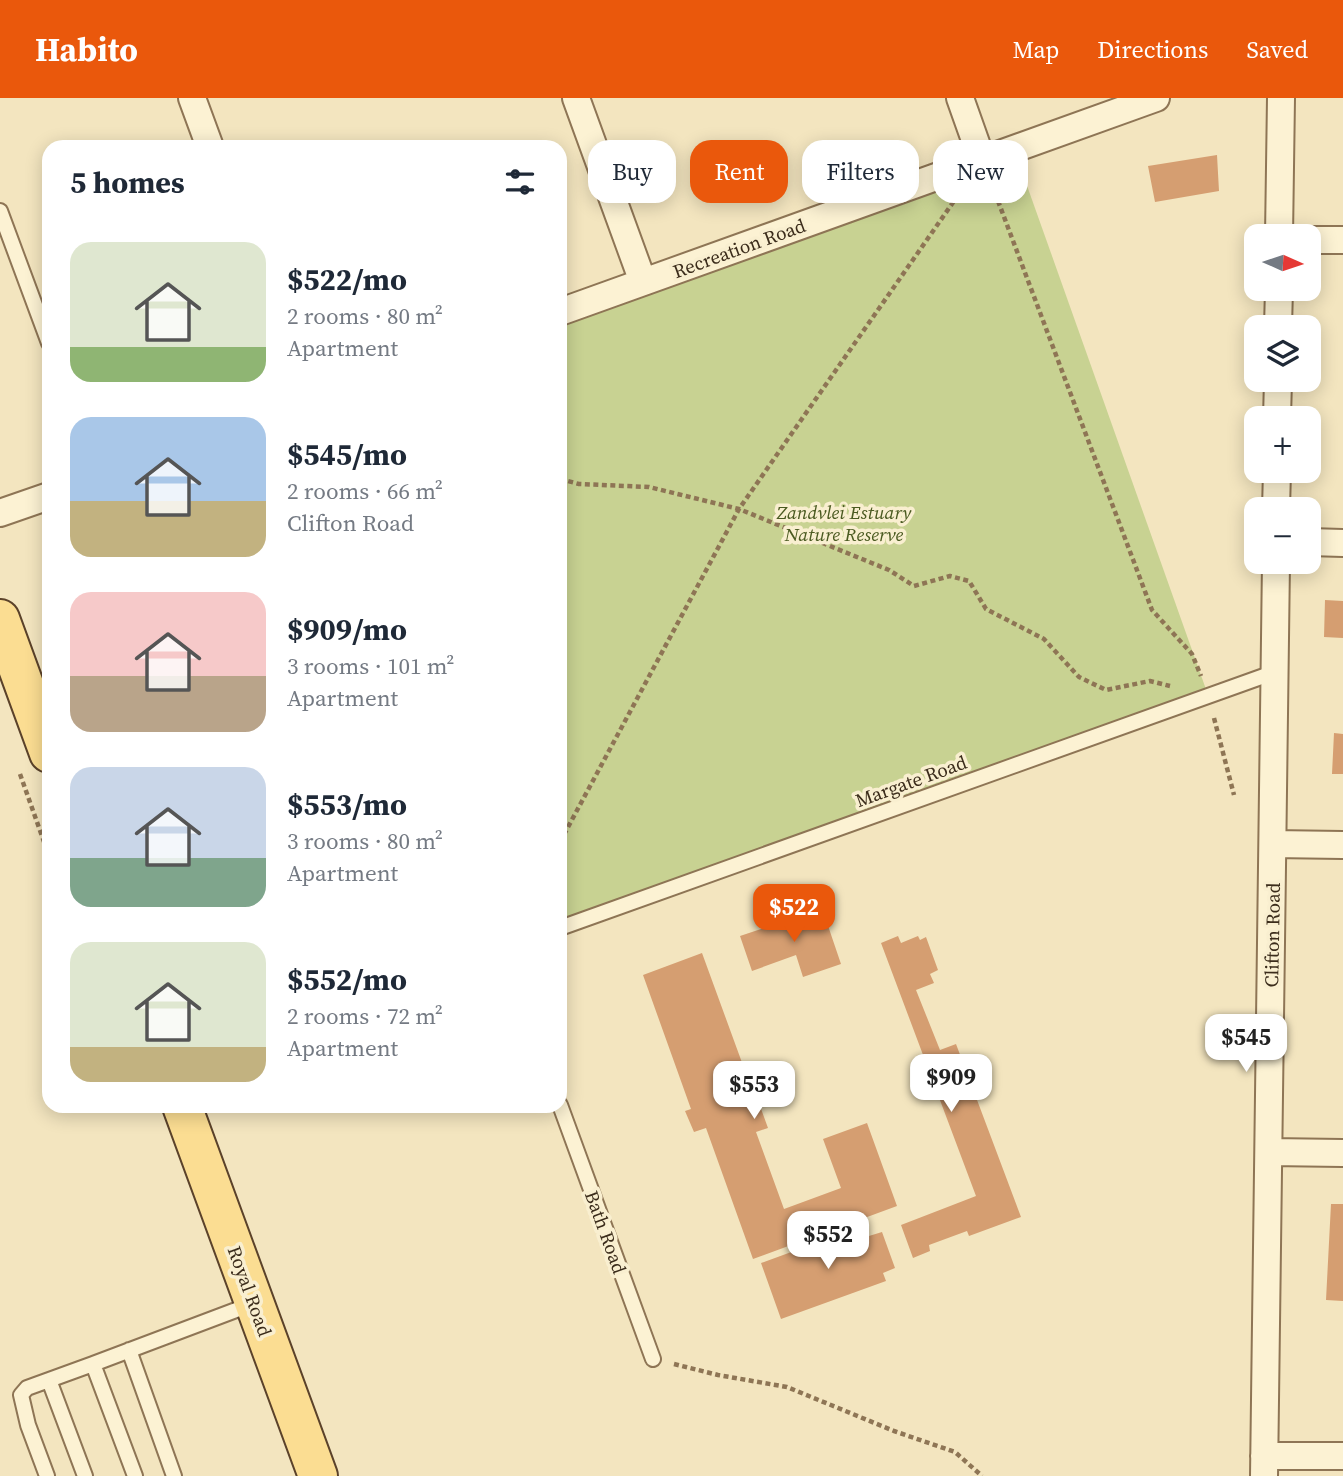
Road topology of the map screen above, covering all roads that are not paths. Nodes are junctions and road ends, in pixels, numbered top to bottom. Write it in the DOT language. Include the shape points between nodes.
graph roads {
  1 [pos="192,98"];
  2 [pos="576,98"];
  3 [pos="960,98"];
  4 [pos="1156,98"];
  5 [pos="1281,98"];
  6 [pos="207,140"];
  7 [pos="975,140"];
  8 [pos="1028,144"];
  9 [pos="933,178"];
  10 [pos="0,211"];
  11 [pos="1279,224"];
  12 [pos="1321,240"];
  13 [pos="1343,240"];
  14 [pos="643,282"];
  15 [pos="567,309"];
  16 [pos="42,324"];
  17 [pos="42,498"];
  18 [pos="0,513"];
  19 [pos="1321,542"];
  20 [pos="1343,543"];
  21 [pos="1276,574"];
  22 [pos="0,619"];
  23 [pos="1275,672"];
  24 [pos="34,762"];
  25 [pos="1273,844"];
  26 [pos="1343,845"];
  27 [pos="567,925"];
  28 [pos="185,1113"];
  29 [pos="563,1113"];
  30 [pos="1269,1152"];
  31 [pos="1343,1153"];
  32 [pos="255,1303"];
  33 [pos="129,1350"];
  34 [pos="653,1359"];
  35 [pos="93,1364"];
  36 [pos="49,1380"];
  37 [pos="1343,1456"];
  38 [pos="1264,1466"];
  39 [pos="47,1476"];
  40 [pos="85,1476"];
  41 [pos="135,1476"];
  42 [pos="174,1476"];
  43 [pos="318,1476"];
  1 -- 6 [label="street"];
  2 -- 14 [label="street"];
  3 -- 7 [label="street"];
  4 -- 8 [label="street, Recreation Road"];
  5 -- 11 [label="street"];
  9 -- 14 [label="street, Recreation Road"];
  10 -- 16 [label="lane"];
  12 -- 13 [label="street"];
  14 -- 15 [label="street, Recreation Road"];
  17 -- 18 [label="street"];
  19 -- 20 [label="street"];
  21 -- 23 [label="street, Clifton Road"];
  22 -- 24 [label="main road"];
  23 -- 25 [label="street, Clifton Road"];
  23 -- 27 [label="lane, Margate Road"];
  25 -- 26 [label="street"];
  25 -- 30 [label="street, Clifton Road"];
  28 -- 32 [label="main road, Royal Road"];
  29 -- 34 [label="lane, Bath Road"];
  30 -- 31 [label="street"];
  30 -- 38 [label="street, Clifton Road"];
  32 -- 33 [label="lane"];
  32 -- 43 [label="main road, Royal Road"];
  33 -- 35 [label="lane"];
  33 -- 42 [label="lane"];
  35 -- 36 [label="lane"];
  35 -- 41 [label="lane"];
  36 -- 39 [label="lane" via="21,1395"];
  36 -- 40 [label="lane"];
  37 -- 38 [label="street"];
}
